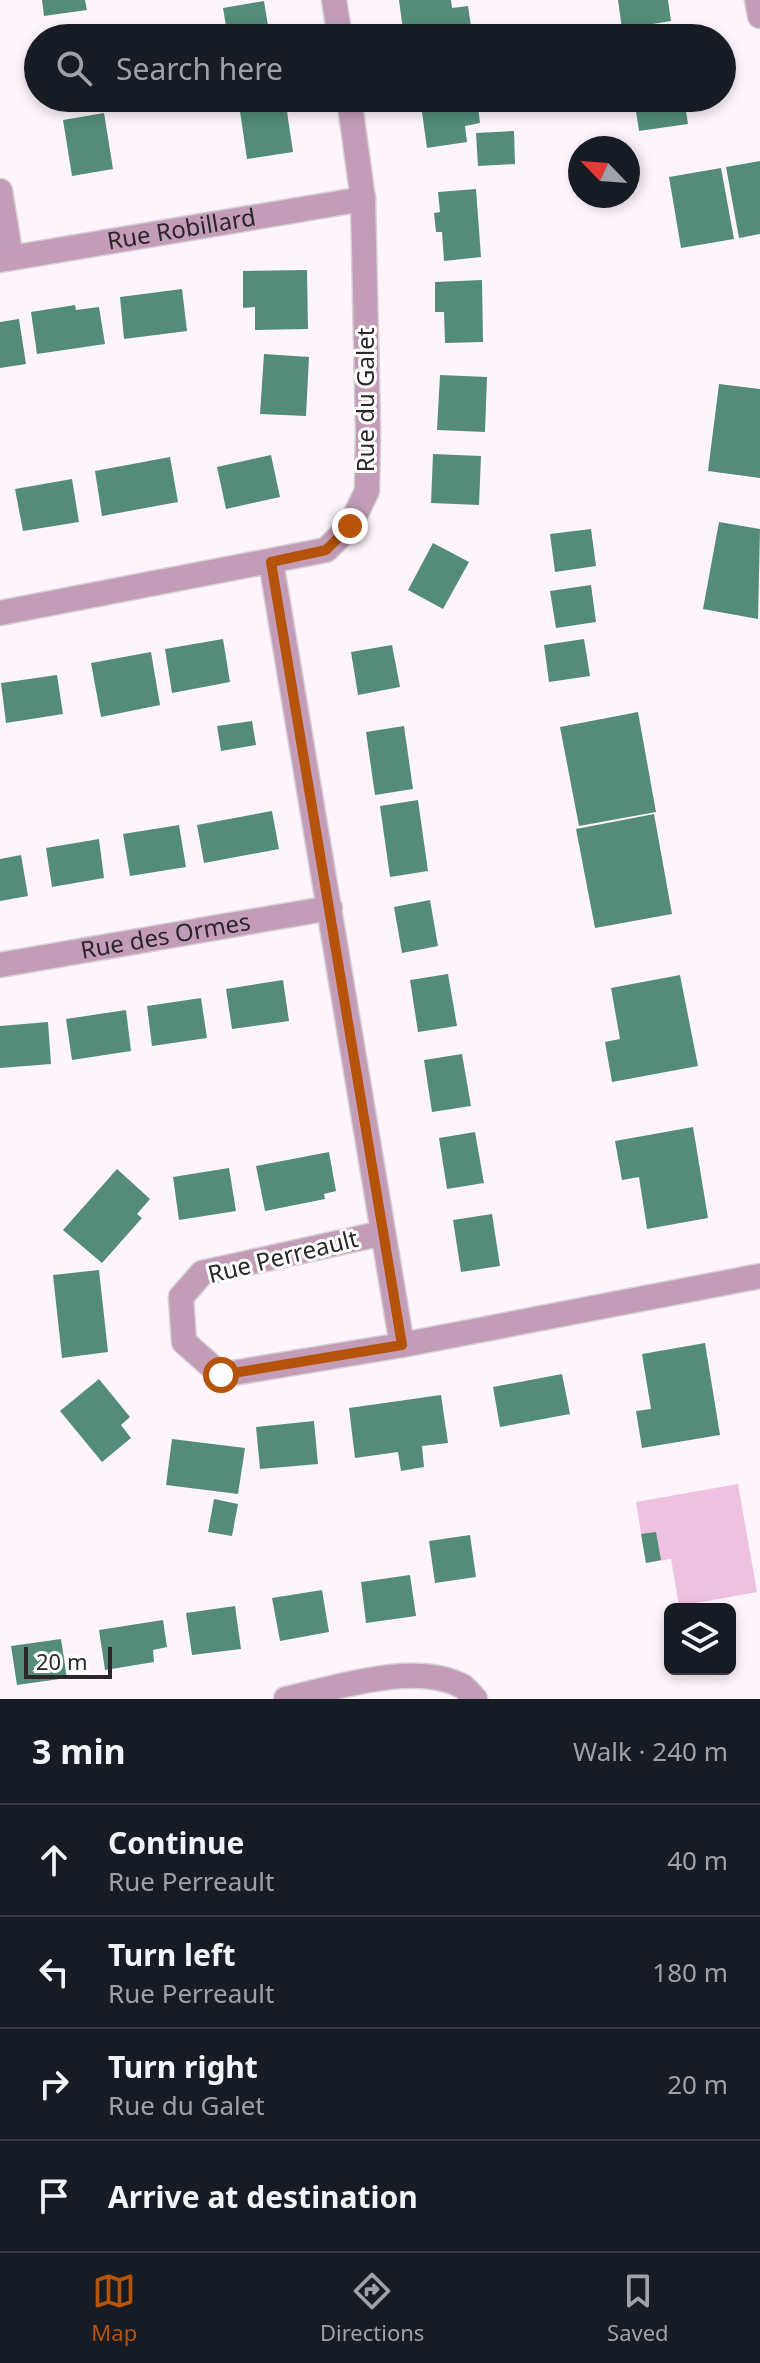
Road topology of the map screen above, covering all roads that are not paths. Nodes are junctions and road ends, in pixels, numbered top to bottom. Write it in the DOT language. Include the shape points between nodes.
graph roads {
  1 [pos="334,0"];
  2 [pos="757,0"];
  3 [pos="760,16"];
  4 [pos="338,24"];
  5 [pos="351,112"];
  6 [pos="0,191"];
  7 [pos="363,199"];
  8 [pos="5,259"];
  9 [pos="271,562"];
  10 [pos="0,613"];
  11 [pos="330,908"];
  12 [pos="0,965"];
  13 [pos="383,1233"];
  14 [pos="760,1276"];
  15 [pos="402,1345"];
  16 [pos="286,1699"];
  17 [pos="475,1699"];
  1 -- 4 [label="street"];
  2 -- 3 [label="street"];
  5 -- 7 [label="street, Rue du Galet"];
  6 -- 8 [label="street"];
  7 -- 8 [label="street, Rue Robillard"];
  7 -- 9 [label="street, Rue du Galet" via="367,491 350,526 326,550"];
  9 -- 10 [label="street, Rue du Galet"];
  9 -- 11 [label="street, Rue Perreault"];
  11 -- 12 [label="street, Rue des Ormes"];
  11 -- 13 [label="street, Rue Perreault"];
  13 -- 15 [label="street, Rue Perreault"];
  13 -- 15 [label="street, Rue Perreault" via="202,1273 181,1297 184,1342 221,1375"];
  14 -- 15 [label="street, Rue Perreault"];
  16 -- 17 [label="street" via="395,1675 462,1686"];
}
